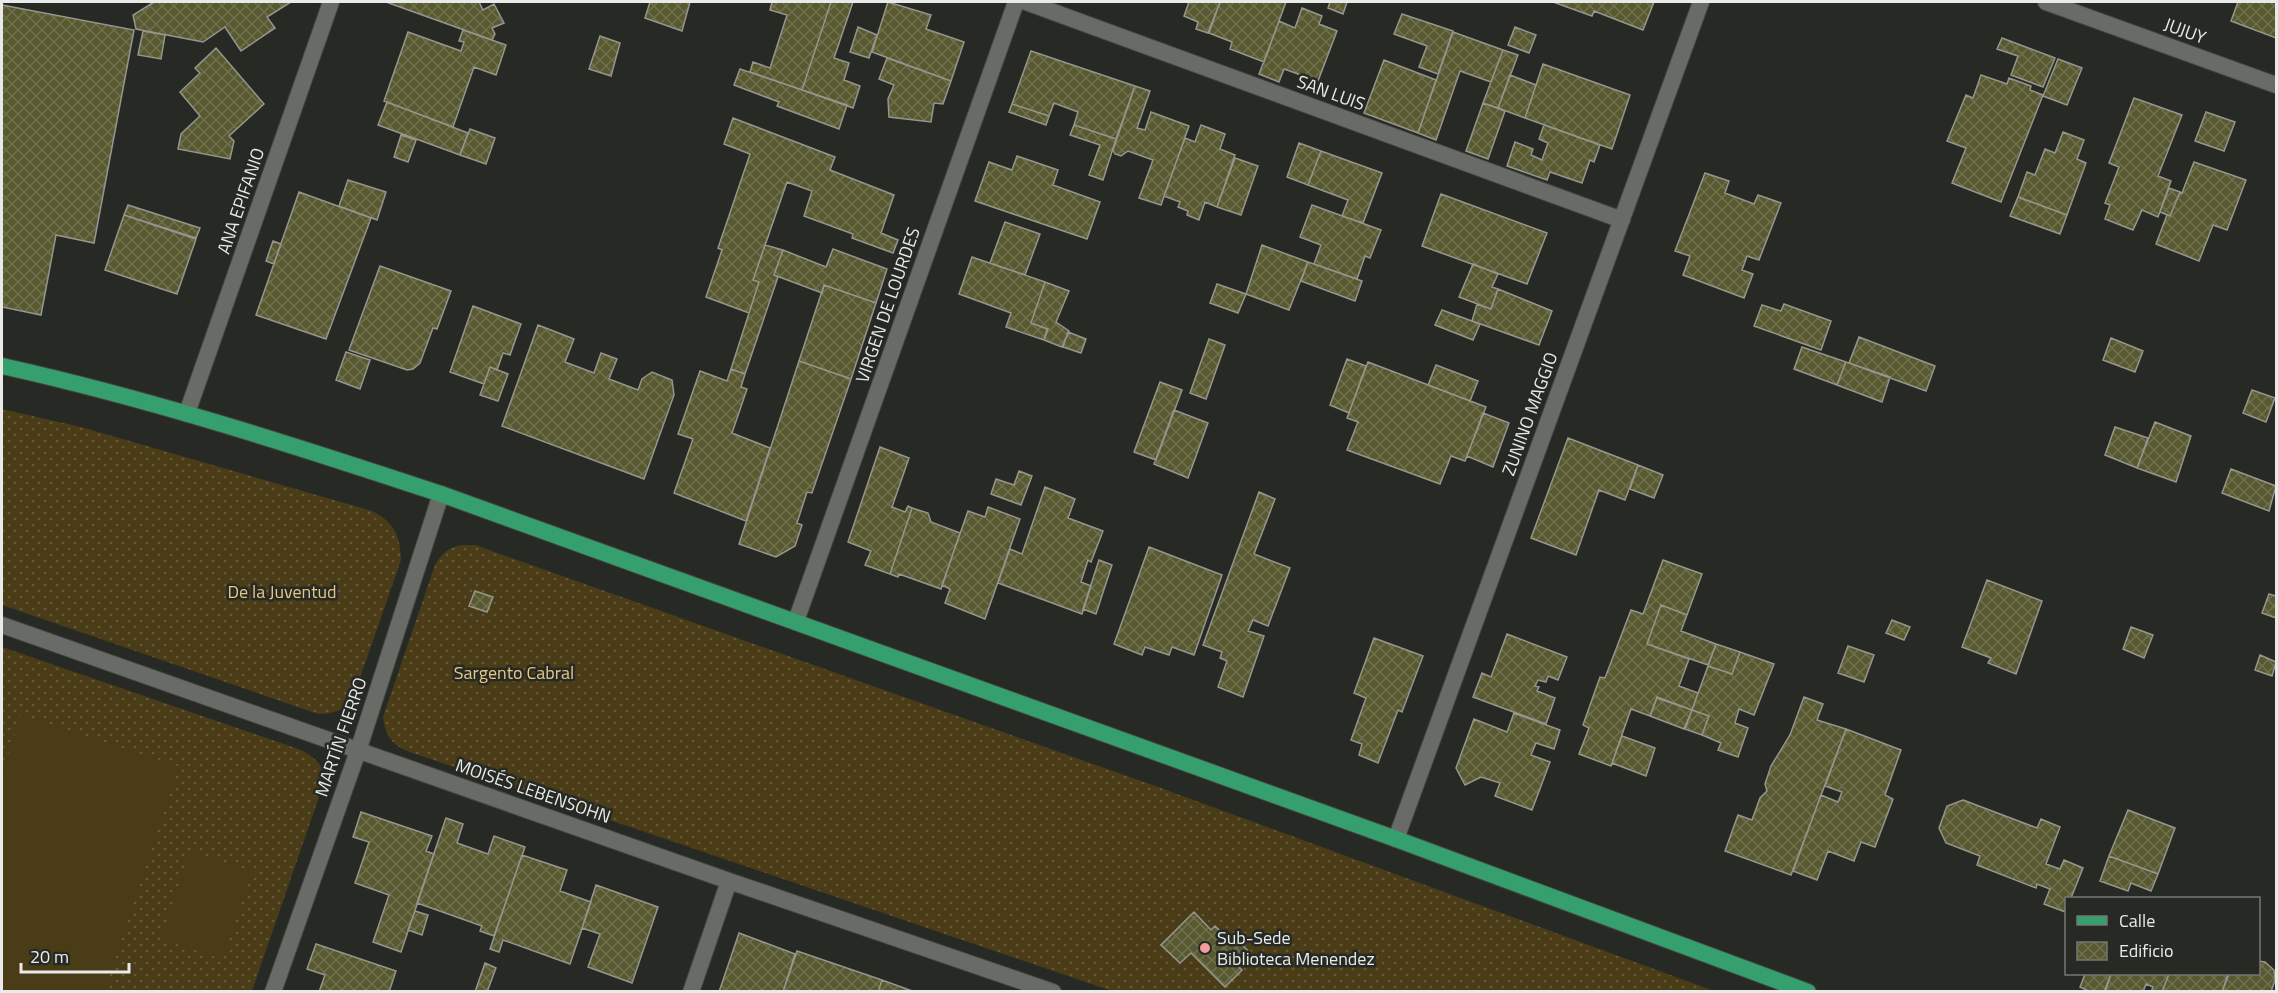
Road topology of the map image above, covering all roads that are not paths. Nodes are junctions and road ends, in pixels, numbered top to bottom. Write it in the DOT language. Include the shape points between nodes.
graph roads {
  1 [pos="331,2"];
  2 [pos="1016,2"];
  3 [pos="1026,2"];
  4 [pos="1701,2"];
  5 [pos="2046,2"];
  6 [pos="2277,85"];
  7 [pos="1622,220"];
  8 [pos="2,366"];
  9 [pos="188,413"];
  10 [pos="441,494"];
  11 [pos="796,621"];
  12 [pos="2,625"];
  13 [pos="358,751"];
  14 [pos="1396,839"];
  15 [pos="729,881"];
  16 [pos="273,992"];
  17 [pos="691,992"];
  18 [pos="1053,992"];
  19 [pos="1808,992"];
  1 -- 9 [label="street, ANA EPIFANIO"];
  2 -- 11 [label="street, VIRGEN DE LOURDES"];
  3 -- 7 [label="street, SAN LUIS"];
  4 -- 7 [label="street, ZUNINO MAGGIO"];
  5 -- 6 [label="street, JUJUY"];
  7 -- 14 [label="street, ZUNINO MAGGIO"];
  8 -- 9 [label="main road"];
  9 -- 10 [label="main road"];
  10 -- 11 [label="main road"];
  10 -- 13 [label="street, MARTÍN FIERRO"];
  11 -- 14 [label="main road"];
  12 -- 13 [label="street, MOISÉS LEBENSOHN"];
  13 -- 15 [label="street, MOISÉS LEBENSOHN"];
  13 -- 16 [label="street, MARTÍN FIERRO"];
  14 -- 19 [label="main road"];
  15 -- 17 [label="street"];
  15 -- 18 [label="street, MOISÉS LEBENSOHN"];
}
